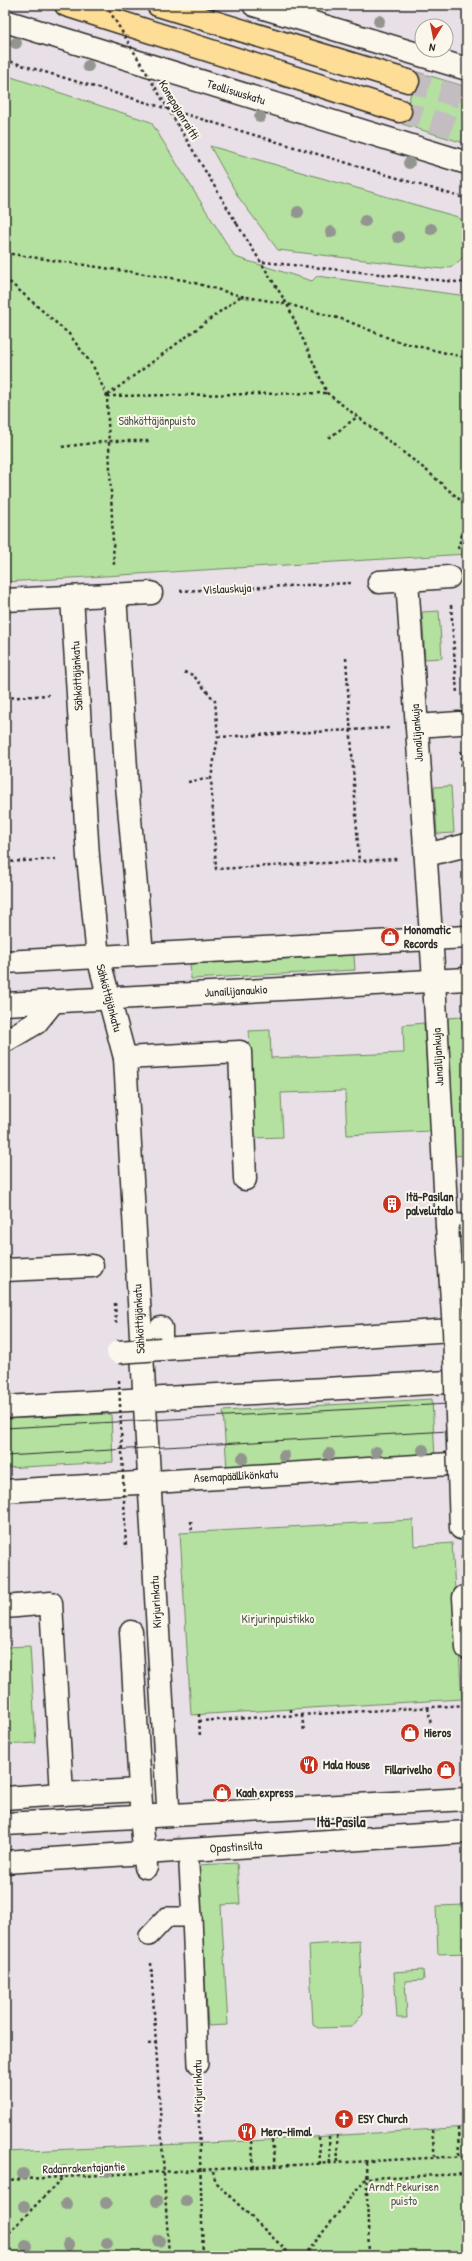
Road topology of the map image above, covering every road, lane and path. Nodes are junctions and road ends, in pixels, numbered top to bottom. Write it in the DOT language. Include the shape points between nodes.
graph roads {
  1 [pos="66,5"];
  2 [pos="106,5"];
  3 [pos="158,5"];
  4 [pos="254,5"];
  5 [pos="5,21"];
  6 [pos="5,60"];
  7 [pos="467,69"];
  8 [pos="408,81"];
  9 [pos="400,111"];
  10 [pos="467,163"];
  11 [pos="467,199"];
  12 [pos="5,253"];
  13 [pos="262,262"];
  14 [pos="5,278"];
  15 [pos="467,283"];
  16 [pos="241,296"];
  17 [pos="287,304"];
  18 [pos="467,358"];
  19 [pos="328,393"];
  20 [pos="107,396"];
  21 [pos="357,417"];
  22 [pos="329,438"];
  23 [pos="108,441"];
  24 [pos="149,441"];
  25 [pos="62,447"];
  26 [pos="467,506"];
  27 [pos="467,517"];
  28 [pos="449,577"];
  29 [pos="407,580"];
  30 [pos="379,582"];
  31 [pos="151,593"];
  32 [pos="115,594"];
  33 [pos="72,597"];
  34 [pos="5,600"];
  35 [pos="346,658"];
  36 [pos="184,672"];
  37 [pos="459,723"];
  38 [pos="417,726"];
  39 [pos="351,730"];
  40 [pos="218,737"];
  41 [pos="211,778"];
  42 [pos="188,782"];
  43 [pos="467,845"];
  44 [pos="426,855"];
  45 [pos="88,857"];
  46 [pos="5,862"];
  47 [pos="359,862"];
  48 [pos="467,937"];
  49 [pos="431,938"];
  50 [pos="142,954"];
  51 [pos="98,957"];
  52 [pos="5,962"];
  53 [pos="467,979"];
  54 [pos="434,980"];
  55 [pos="108,998"];
  56 [pos="54,1001"];
  57 [pos="5,1004"];
  58 [pos="5,1041"];
  59 [pos="125,1058"];
  60 [pos="245,1179"];
  61 [pos="457,1225"];
  62 [pos="92,1266"];
  63 [pos="5,1270"];
  64 [pos="115,1303"];
  65 [pos="461,1330"];
  66 [pos="118,1352"];
  67 [pos="467,1381"];
  68 [pos="144,1399"];
  69 [pos="5,1407"];
  70 [pos="462,1425"];
  71 [pos="467,1463"];
  72 [pos="149,1481"];
  73 [pos="5,1490"];
  74 [pos="191,1521"];
  75 [pos="460,1531"];
  76 [pos="192,1532"];
  77 [pos="126,1548"];
  78 [pos="464,1597"];
  79 [pos="5,1607"];
  80 [pos="131,1632"];
  81 [pos="467,1648"];
  82 [pos="467,1705"];
  83 [pos="428,1708"];
  84 [pos="291,1709"];
  85 [pos="199,1714"];
  86 [pos="291,1715"];
  87 [pos="302,1715"];
  88 [pos="199,1721"];
  89 [pos="431,1725"];
  90 [pos="304,1732"];
  91 [pos="200,1738"];
  92 [pos="62,1794"];
  93 [pos="5,1798"];
  94 [pos="467,1800"];
  95 [pos="141,1805"];
  96 [pos="168,1805"];
  97 [pos="301,1809"];
  98 [pos="5,1824"];
  99 [pos="467,1832"];
  100 [pos="304,1843"];
  101 [pos="145,1861"];
  102 [pos="5,1862"];
  103 [pos="189,1866"];
  104 [pos="192,1917"];
  105 [pos="149,1936"];
  106 [pos="156,2043"];
  107 [pos="148,2044"];
  108 [pos="198,2064"];
  109 [pos="458,2128"];
  110 [pos="432,2130"];
  111 [pos="329,2136"];
  112 [pos="337,2136"];
  113 [pos="319,2137"];
  114 [pos="272,2140"];
  115 [pos="251,2141"];
  116 [pos="459,2156"];
  117 [pos="467,2156"];
  118 [pos="435,2158"];
  119 [pos="366,2162"];
  120 [pos="330,2164"];
  121 [pos="338,2164"];
  122 [pos="320,2165"];
  123 [pos="275,2167"];
  124 [pos="254,2168"];
  125 [pos="199,2171"];
  126 [pos="213,2171"];
  127 [pos="165,2173"];
  128 [pos="467,2174"];
  129 [pos="63,2177"];
  130 [pos="366,2178"];
  131 [pos="5,2180"];
  132 [pos="5,2237"];
  133 [pos="5,2246"];
  134 [pos="20,2256"];
  135 [pos="169,2256"];
  136 [pos="203,2256"];
  137 [pos="292,2256"];
  138 [pos="304,2256"];
  139 [pos="369,2256"];
  1 -- 9 [label="main road"];
  2 -- 13 [label="path, Konepajanraitti, bridge"];
  3 -- 8 [label="main road"];
  4 -- 7 [label="street"];
  5 -- 10 [label="street, Teollisuuskatu"];
  6 -- 11 [label="path"];
  12 -- 16 [label="path" via="184,280"];
  13 -- 15 [label="path"];
  13 -- 17 [label="path, Konepajanraitti"];
  14 -- 20 [label="path" via="69,334 93,366"];
  16 -- 17 [label="path"];
  16 -- 20 [label="path"];
  17 -- 18 [label="path" via="345,320 396,340"];
  17 -- 19 [label="path, Konepajanraitti"];
  19 -- 20 [label="path"];
  19 -- 21 [label="path"];
  20 -- 23 [label="path"];
  21 -- 22 [label="path"];
  21 -- 26 [label="path" via="426,470"];
  23 -- 24 [label="path"];
  23 -- 25 [label="path"];
  23 -- 32 [label="path"];
  27 -- 28 [label="path"];
  28 -- 29 [label="street"];
  29 -- 30 [label="street"];
  29 -- 38 [label="street, Junailijankuja"];
  30 -- 31 [label="path, Vislauskuja"];
  31 -- 32 [label="street"];
  32 -- 33 [label="street"];
  32 -- 50 [label="street" via="127,785"];
  33 -- 34 [label="street"];
  33 -- 45 [label="street, Sähköttäjänkatu"];
  35 -- 39 [label="path"];
  36 -- 40 [label="path" via="193,675 215,701"];
  37 -- 38 [label="street"];
  38 -- 39 [label="path"];
  38 -- 44 [label="street, Junailijankuja"];
  39 -- 40 [label="path"];
  39 -- 47 [label="path"];
  40 -- 41 [label="path"];
  41 -- 42 [label="path"];
  41 -- 47 [label="path" via="216,869"];
  43 -- 44 [label="street"];
  44 -- 47 [label="path"];
  44 -- 49 [label="street, Junailijankuja"];
  45 -- 46 [label="path"];
  45 -- 51 [label="street, Sähköttäjänkatu"];
  48 -- 49 [label="street"];
  49 -- 50 [label="street"];
  49 -- 54 [label="street, Junailijankuja"];
  50 -- 51 [label="street"];
  51 -- 52 [label="street"];
  51 -- 55 [label="street, Sähköttäjänkatu"];
  53 -- 54 [label="street, Junailijanaukio"];
  54 -- 55 [label="street, Junailijanaukio"];
  54 -- 61 [label="street, Junailijankuja"];
  55 -- 56 [label="street, Junailijanaukio"];
  55 -- 59 [label="street, Sähköttäjänkatu"];
  56 -- 57 [label="street, Junailijanaukio"];
  56 -- 58 [label="street" via="36,1023"];
  59 -- 60 [label="street" via="240,1052"];
  59 -- 68 [label="street, Sähköttäjänkatu"];
  61 -- 65 [label="street, Junailijankuja, bridge"];
  62 -- 63 [label="street"];
  64 -- 66 [label="path, bridge"];
  65 -- 66 [label="street, bridge" via="161,1338"];
  65 -- 70 [label="street, Junailijankuja, bridge"];
  66 -- 77 [label="path, bridge"];
  67 -- 68 [label="street"];
  68 -- 69 [label="street"];
  68 -- 72 [label="street, Kirjurinkatu"];
  70 -- 75 [label="street, Junailijankuja, bridge"];
  71 -- 72 [label="street, Asemapäällikönkatu"];
  72 -- 73 [label="street, Asemapäällikönkatu"];
  72 -- 96 [label="street, Kirjurinkatu"];
  74 -- 76 [label="path"];
  78 -- 81 [label="street"];
  79 -- 92 [label="street" via="51,1603"];
  80 -- 95 [label="street"];
  82 -- 83 [label="path"];
  83 -- 87 [label="path"];
  83 -- 89 [label="path"];
  84 -- 86 [label="path"];
  85 -- 88 [label="path"];
  86 -- 87 [label="path"];
  86 -- 88 [label="path"];
  87 -- 90 [label="path"];
  88 -- 91 [label="path"];
  92 -- 93 [label="street"];
  92 -- 95 [label="street"];
  94 -- 97 [label="street"];
  95 -- 97 [label="street"];
  95 -- 98 [label="street"];
  95 -- 101 [label="street"];
  97 -- 100 [label="street"];
  99 -- 100 [label="street, Opastinsilta"];
  100 -- 101 [label="street, Opastinsilta"];
  101 -- 102 [label="street, Opastinsilta"];
  103 -- 104 [label="lane, Kirjurinkatu"];
  104 -- 105 [label="lane" via="167,1917"];
  104 -- 108 [label="lane, Kirjurinkatu"];
  105 -- 106 [label="path"];
  106 -- 107 [label="path"];
  106 -- 127 [label="path"];
  108 -- 125 [label="path, Kirjurinkatu"];
  109 -- 116 [label="path"];
  110 -- 118 [label="path"];
  111 -- 120 [label="path"];
  112 -- 121 [label="path"];
  113 -- 122 [label="path"];
  114 -- 123 [label="path"];
  115 -- 124 [label="path"];
  116 -- 117 [label="path, Radanrakentajantie"];
  116 -- 118 [label="path, Radanrakentajantie"];
  118 -- 119 [label="path, Radanrakentajantie"];
  119 -- 121 [label="path, Radanrakentajantie"];
  119 -- 130 [label="path"];
  120 -- 121 [label="path, Radanrakentajantie"];
  120 -- 122 [label="path, Radanrakentajantie"];
  122 -- 123 [label="path, Radanrakentajantie"];
  123 -- 124 [label="path, Radanrakentajantie"];
  124 -- 126 [label="path, Radanrakentajantie"];
  125 -- 126 [label="path, Radanrakentajantie"];
  125 -- 127 [label="path, Radanrakentajantie"];
  125 -- 136 [label="path, Kirjurinkatu"];
  126 -- 137 [label="path" via="216,2184"];
  127 -- 129 [label="path, Radanrakentajantie"];
  127 -- 135 [label="path"];
  128 -- 130 [label="path"];
  129 -- 131 [label="path, Radanrakentajantie"];
  129 -- 132 [label="path"];
  130 -- 138 [label="path"];
  130 -- 139 [label="path"];
  133 -- 134 [label="path"];
}
